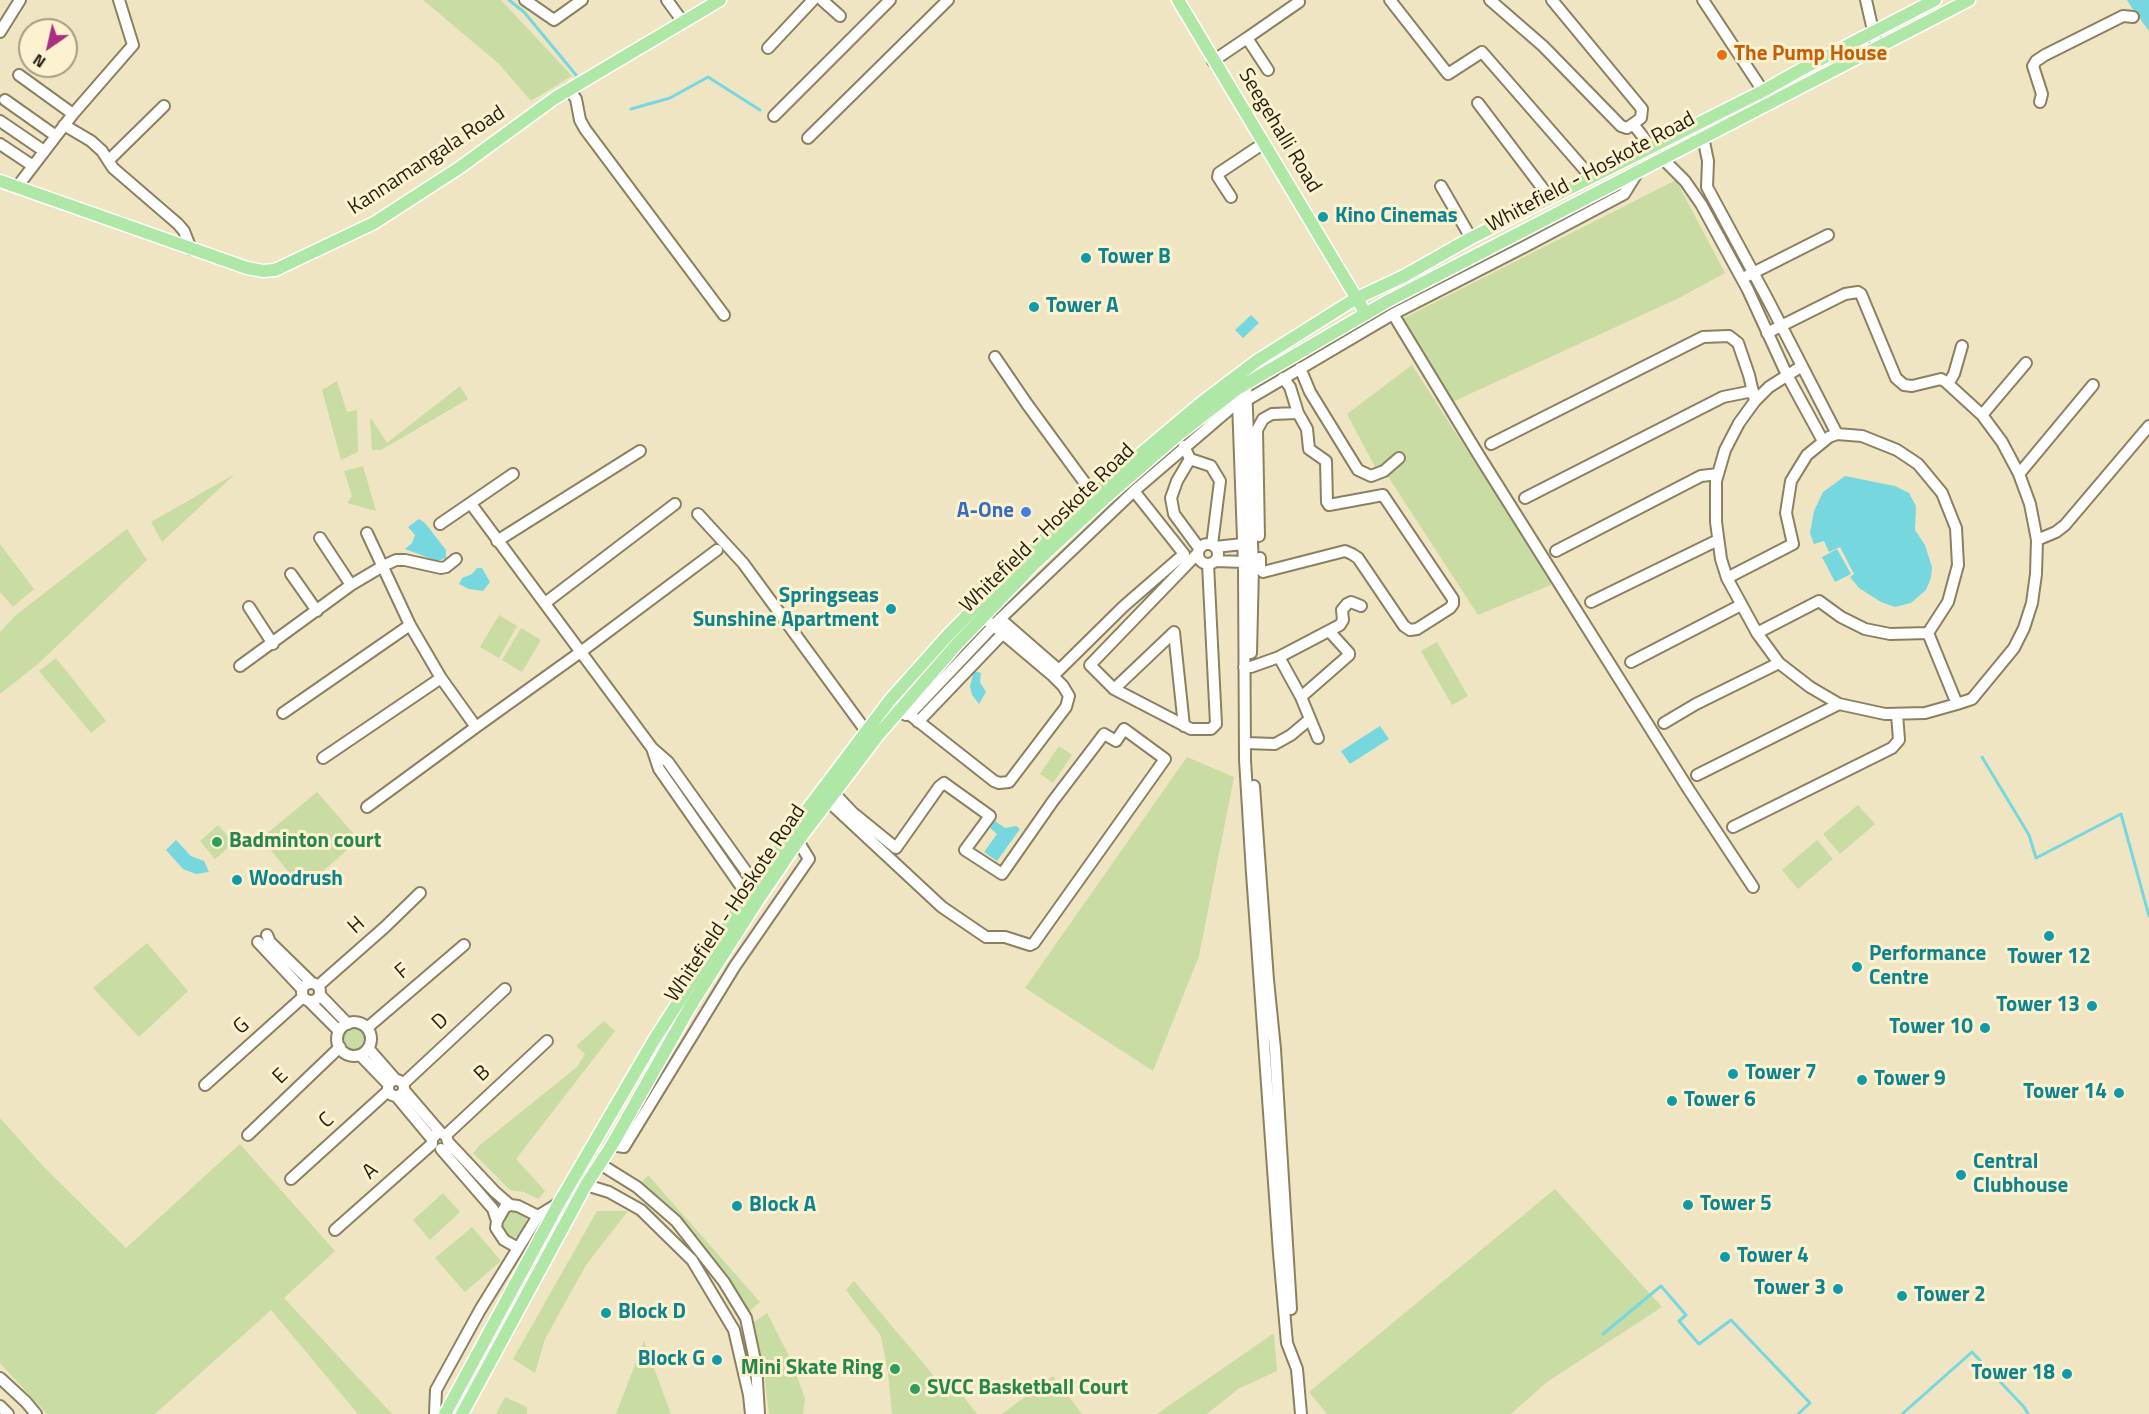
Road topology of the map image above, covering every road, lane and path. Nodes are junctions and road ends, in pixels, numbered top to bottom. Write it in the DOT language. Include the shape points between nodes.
graph roads {
  1 [pos="20,0"];
  2 [pos="119,0"];
  3 [pos="525,0"];
  4 [pos="582,0"];
  5 [pos="667,0"];
  6 [pos="720,0"];
  7 [pos="813,0"];
  8 [pos="822,0"];
  9 [pos="890,0"];
  10 [pos="948,0"];
  11 [pos="1178,0"];
  12 [pos="1390,0"];
  13 [pos="1492,0"];
  14 [pos="1552,0"];
  15 [pos="1703,0"];
  16 [pos="1866,0"];
  17 [pos="1935,0"];
  18 [pos="1969,0"];
  19 [pos="1299,2"];
  20 [pos="840,16"];
  21 [pos="2133,18"];
  22 [pos="683,22"];
  23 [pos="0,32"];
  24 [pos="1873,34"];
  25 [pos="1247,38"];
  26 [pos="768,48"];
  27 [pos="1877,48"];
  28 [pos="1213,61"];
  29 [pos="1268,70"];
  30 [pos="23,78"];
  31 [pos="569,90"];
  32 [pos="1763,91"];
  33 [pos="5,100"];
  34 [pos="1478,102"];
  35 [pos="2040,102"];
  36 [pos="164,106"];
  37 [pos="73,114"];
  38 [pos="774,116"];
  39 [pos="0,121"];
  40 [pos="1633,124"];
  41 [pos="64,125"];
  42 [pos="56,136"];
  43 [pos="1704,136"];
  44 [pos="808,138"];
  45 [pos="1264,143"];
  46 [pos="0,144"];
  47 [pos="1651,147"];
  48 [pos="44,151"];
  49 [pos="1662,158"];
  50 [pos="109,160"];
  51 [pos="33,166"];
  52 [pos="1640,170"];
  53 [pos="1591,177"];
  54 [pos="0,181"];
  55 [pos="1441,186"];
  56 [pos="16,187"];
  57 [pos="1231,197"];
  58 [pos="1550,198"];
  59 [pos="1828,235"];
  60 [pos="1472,238"];
  61 [pos="191,249"];
  62 [pos="1753,272"];
  63 [pos="1741,278"];
  64 [pos="1356,299"];
  65 [pos="1366,314"];
  66 [pos="1393,314"];
  67 [pos="724,315"];
  68 [pos="1781,326"];
  69 [pos="1767,333"];
  70 [pos="1962,346"];
  71 [pos="995,357"];
  72 [pos="2026,363"];
  73 [pos="1802,366"];
  74 [pos="1300,368"];
  75 [pos="1787,375"];
  76 [pos="1282,378"];
  77 [pos="1239,381"];
  78 [pos="1948,384"];
  79 [pos="2093,385"];
  80 [pos="1754,396"];
  81 [pos="1243,401"];
  82 [pos="1298,413"];
  83 [pos="1982,415"];
  84 [pos="2149,426"];
  85 [pos="1837,434"];
  86 [pos="1823,441"];
  87 [pos="1491,444"];
  88 [pos="1184,446"];
  89 [pos="640,451"];
  90 [pos="1399,458"];
  91 [pos="1190,459"];
  92 [pos="513,474"];
  93 [pos="1718,474"];
  94 [pos="2019,474"];
  95 [pos="1134,491"];
  96 [pos="1094,494"];
  97 [pos="1525,498"];
  98 [pos="471,504"];
  99 [pos="675,504"];
  100 [pos="698,514"];
  101 [pos="440,524"];
  102 [pos="367,533"];
  103 [pos="320,538"];
  104 [pos="1718,540"];
  105 [pos="2037,540"];
  106 [pos="497,541"];
  107 [pos="1243,544"];
  108 [pos="1214,546"];
  109 [pos="717,550"];
  110 [pos="1198,550"];
  111 [pos="1556,551"];
  112 [pos="456,559"];
  113 [pos="1244,562"];
  114 [pos="1211,563"];
  115 [pos="383,566"];
  116 [pos="1257,571"];
  117 [pos="291,574"];
  118 [pos="1726,578"];
  119 [pos="351,585"];
  120 [pos="1591,602"];
  121 [pos="545,603"];
  122 [pos="1741,605"];
  123 [pos="1361,606"];
  124 [pos="249,607"];
  125 [pos="317,611"];
  126 [pos="987,613"];
  127 [pos="997,622"];
  128 [pos="410,625"];
  129 [pos="1006,630"];
  130 [pos="1329,631"];
  131 [pos="1757,633"];
  132 [pos="1928,633"];
  133 [pos="273,644"];
  134 [pos="582,651"];
  135 [pos="1279,657"];
  136 [pos="1631,662"];
  137 [pos="1779,663"];
  138 [pos="240,666"];
  139 [pos="1247,667"];
  140 [pos="1056,673"];
  141 [pos="441,678"];
  142 [pos="1114,688"];
  143 [pos="1301,697"];
  144 [pos="1839,704"];
  145 [pos="1957,704"];
  146 [pos="283,713"];
  147 [pos="904,713"];
  148 [pos="1897,714"];
  149 [pos="1310,719"];
  150 [pos="918,722"];
  151 [pos="1664,723"];
  152 [pos="1184,726"];
  153 [pos="476,727"];
  154 [pos="866,731"];
  155 [pos="1318,738"];
  156 [pos="1248,743"];
  157 [pos="652,747"];
  158 [pos="323,758"];
  159 [pos="1697,775"];
  160 [pos="831,797"];
  161 [pos="367,807"];
  162 [pos="1733,827"];
  163 [pos="798,841"];
  164 [pos="755,884"];
  165 [pos="1753,887"];
  166 [pos="420,892"];
  167 [pos="747,895"];
  168 [pos="262,938"];
  169 [pos="464,945"];
  170 [pos="505,989"];
  171 [pos="311,992"];
  172 [pos="685,1002"];
  173 [pos="344,1027"];
  174 [pos="366,1028"];
  175 [pos="547,1041"];
  176 [pos="340,1047"];
  177 [pos="364,1051"];
  178 [pos="205,1085"];
  179 [pos="396,1088"];
  180 [pos="248,1135"];
  181 [pos="440,1140"];
  182 [pos="612,1144"];
  183 [pos="600,1164"];
  184 [pos="291,1179"];
  185 [pos="586,1185"];
  186 [pos="559,1203"];
  187 [pos="510,1205"];
  188 [pos="538,1216"];
  189 [pos="497,1221"];
  190 [pos="335,1230"];
  191 [pos="518,1248"];
  192 [pos="0,1378"];
  193 [pos="0,1406"];
  194 [pos="8,1414"];
  195 [pos="36,1414"];
  196 [pos="435,1414"];
  197 [pos="445,1414"];
  198 [pos="462,1414"];
  199 [pos="751,1414"];
  200 [pos="759,1414"];
  201 [pos="1301,1414"];
  1 -- 23 [label="street"];
  2 -- 37 [label="street" via="133,45"];
  3 -- 4 [label="street" via="554,20"];
  5 -- 22 [label="street"];
  6 -- 22 [label="main road, Kannamangala Road"];
  7 -- 26 [label="street"];
  8 -- 20 [label="street"];
  9 -- 38 [label="street"];
  10 -- 44 [label="street"];
  11 -- 28 [label="main road, Seegehalli Road"];
  12 -- 53 [label="street" via="1448,74 1482,52"];
  13 -- 40 [label="street" via="1621,126"];
  14 -- 40 [label="street" via="1642,109 1641,118"];
  15 -- 32 [label="street"];
  16 -- 24 [label="street"];
  17 -- 24 [label="main road, Whitefield - Hoskote Road"];
  18 -- 27 [label="main road, Whitefield - Hoskote Road"];
  19 -- 25 [label="street"];
  21 -- 35 [label="street" via="2123,16 2037,61 2033,66 2042,94"];
  22 -- 31 [label="main road, Kannamangala Road"];
  24 -- 27 [label="street"];
  24 -- 32 [label="main road, Whitefield - Hoskote Road"];
  25 -- 28 [label="street"];
  25 -- 29 [label="street"];
  27 -- 43 [label="main road, Whitefield - Hoskote Road"];
  28 -- 45 [label="main road, Seegehalli Road"];
  30 -- 37 [label="street"];
  31 -- 61 [label="main road, Kannamangala Road" via="374,223 275,270 247,268"];
  31 -- 67 [label="street" via="576,99 585,129"];
  32 -- 47 [label="main road, Whitefield - Hoskote Road"];
  33 -- 42 [label="street"];
  34 -- 58 [label="street"];
  36 -- 50 [label="street"];
  37 -- 41 [label="street"];
  39 -- 48 [label="street"];
  40 -- 47 [label="street"];
  41 -- 42 [label="street"];
  41 -- 50 [label="street" via="91,141"];
  42 -- 48 [label="street"];
  43 -- 49 [label="main road, Whitefield - Hoskote Road"];
  43 -- 62 [label="street" via="1707,187"];
  45 -- 57 [label="street" via="1219,173"];
  45 -- 64 [label="main road, Seegehalli Road"];
  46 -- 51 [label="street"];
  47 -- 53 [label="main road, Whitefield - Hoskote Road"];
  48 -- 51 [label="street"];
  49 -- 52 [label="main road, Whitefield - Hoskote Road"];
  49 -- 63 [label="street" via="1701,204"];
  50 -- 61 [label="street" via="113,168 178,224"];
  51 -- 56 [label="street"];
  52 -- 65 [label="main road, Whitefield - Hoskote Road"];
  52 -- 66 [label="street" via="1624,194"];
  53 -- 58 [label="main road, Whitefield - Hoskote Road"];
  54 -- 56 [label="main road, Kannamangala Road"];
  55 -- 60 [label="street"];
  56 -- 61 [label="main road, Kannamangala Road"];
  58 -- 60 [label="main road, Whitefield - Hoskote Road"];
  59 -- 62 [label="street"];
  60 -- 64 [label="main road, Whitefield - Hoskote Road"];
  62 -- 63 [label="street"];
  62 -- 68 [label="street"];
  63 -- 69 [label="street"];
  64 -- 65 [label="main road, Seegehalli Road"];
  64 -- 77 [label="main road, Whitefield - Hoskote Road" via="1285,343"];
  65 -- 77 [label="main road, Whitefield - Hoskote Road"];
  66 -- 74 [label="street"];
  66 -- 165 [label="street"];
  68 -- 69 [label="street"];
  68 -- 73 [label="street"];
  68 -- 78 [label="street" via="1845,294 1858,292 1896,378 1912,386 1941,379"];
  69 -- 75 [label="street"];
  70 -- 78 [label="street"];
  71 -- 96 [label="street"];
  72 -- 83 [label="street"];
  73 -- 75 [label="street"];
  73 -- 85 [label="street"];
  74 -- 76 [label="street"];
  74 -- 90 [label="street" via="1310,392 1358,470 1371,476"];
  75 -- 80 [label="street"];
  75 -- 86 [label="street"];
  76 -- 81 [label="street"];
  76 -- 82 [label="street" via="1290,387"];
  77 -- 81 [label="street"];
  77 -- 96 [label="main road, Whitefield - Hoskote Road" via="1173,425"];
  77 -- 126 [label="main road, Whitefield - Hoskote Road" via="1104,499"];
  78 -- 83 [label="street"];
  79 -- 94 [label="street"];
  80 -- 87 [label="street" via="1738,343 1729,336 1703,337"];
  80 -- 93 [label="street" via="1725,450"];
  80 -- 97 [label="street" via="1723,396"];
  81 -- 88 [label="street"];
  81 -- 107 [label="street"];
  81 -- 116 [label="street"];
  82 -- 116 [label="street" via="1272,414 1257,430"];
  82 -- 116 [label="street" via="1307,429 1309,449 1326,462 1329,505 1386,497 1453,604 1410,630 1358,558 1345,551"];
  83 -- 94 [label="street"];
  84 -- 105 [label="street" via="2065,525"];
  85 -- 86 [label="street"];
  85 -- 132 [label="street" via="1874,440 1908,456 1935,483 1948,504 1958,540 1957,572 1948,602"];
  86 -- 118 [label="street" via="1800,463 1788,492 1786,513 1793,544"];
  88 -- 91 [label="street"];
  88 -- 95 [label="street"];
  89 -- 106 [label="street"];
  91 -- 108 [label="street" via="1211,466 1220,481"];
  91 -- 110 [label="street" via="1171,498 1174,514"];
  92 -- 98 [label="street"];
  93 -- 104 [label="street"];
  93 -- 111 [label="street" via="1701,476"];
  94 -- 105 [label="street"];
  95 -- 127 [label="street"];
  95 -- 140 [label="street" via="1184,550 1184,555 1124,606"];
  96 -- 154 [label="main road, Whitefield - Hoskote Road" via="948,635"];
  98 -- 101 [label="street"];
  98 -- 106 [label="street"];
  99 -- 121 [label="street"];
  100 -- 154 [label="street" via="743,563"];
  102 -- 115 [label="street"];
  103 -- 119 [label="street"];
  104 -- 118 [label="street"];
  104 -- 120 [label="street"];
  105 -- 145 [label="street" via="2032,603 2024,628 2014,648 1972,699"];
  106 -- 121 [label="street"];
  107 -- 108 [label="street"];
  107 -- 113 [label="street"];
  108 -- 110 [label="street" via="1206,544"];
  108 -- 114 [label="street" via="1218,556"];
  109 -- 134 [label="street"];
  110 -- 114 [label="street" via="1202,562"];
  110 -- 142 [label="street" via="1090,665"];
  112 -- 115 [label="street" via="441,568 405,560"];
  113 -- 114 [label="street"];
  113 -- 139 [label="street"];
  114 -- 152 [label="street" via="1216,724 1211,729"];
  115 -- 119 [label="street"];
  115 -- 128 [label="street"];
  116 -- 139 [label="street"];
  117 -- 125 [label="street"];
  118 -- 122 [label="street"];
  119 -- 125 [label="street"];
  121 -- 134 [label="street"];
  122 -- 131 [label="street"];
  122 -- 136 [label="street"];
  123 -- 130 [label="street" via="1347,604 1342,610 1342,624"];
  124 -- 133 [label="street"];
  125 -- 133 [label="street"];
  126 -- 127 [label="street"];
  126 -- 147 [label="main road, Whitefield - Hoskote Road"];
  127 -- 129 [label="street"];
  127 -- 147 [label="street"];
  128 -- 141 [label="street"];
  128 -- 146 [label="street"];
  129 -- 140 [label="street"];
  129 -- 150 [label="street"];
  130 -- 135 [label="street"];
  130 -- 143 [label="street" via="1349,655"];
  131 -- 132 [label="street" via="1819,601 1865,629 1890,634"];
  131 -- 137 [label="street"];
  132 -- 145 [label="street"];
  133 -- 138 [label="street"];
  134 -- 153 [label="street"];
  134 -- 157 [label="street"];
  135 -- 139 [label="street"];
  135 -- 143 [label="street"];
  137 -- 144 [label="street"];
  137 -- 151 [label="street"];
  139 -- 156 [label="street"];
  140 -- 150 [label="street" via="1067,691 1066,707 1009,782 994,781"];
  141 -- 153 [label="street"];
  141 -- 158 [label="street"];
  142 -- 152 [label="street"];
  142 -- 152 [label="street" via="1174,632"];
  143 -- 149 [label="street"];
  144 -- 148 [label="street"];
  144 -- 159 [label="street"];
  145 -- 148 [label="street" via="1925,713"];
  147 -- 150 [label="street"];
  147 -- 160 [label="main road, Whitefield - Hoskote Road"];
  148 -- 162 [label="street" via="1899,740 1892,748"];
  149 -- 155 [label="street"];
  149 -- 156 [label="street" via="1275,744"];
  153 -- 161 [label="street"];
  154 -- 164 [label="main road, Whitefield - Hoskote Road"];
  156 -- 201 [label="street" via="1275,1049 1291,1350"];
  157 -- 164 [label="street" via="668,762"];
  157 -- 167 [label="street" via="659,769"];
  160 -- 160 [label="street" via="942,907 986,937 1005,937 1030,945 1165,759 1124,729 1116,741 1104,734 1002,874 965,850 990,816 944,783 896,848"];
  160 -- 163 [label="main road, Whitefield - Hoskote Road"];
  163 -- 172 [label="main road, Whitefield - Hoskote Road"];
  163 -- 182 [label="street" via="809,859 735,966 624,1147"];
  164 -- 167 [label="main road, Whitefield - Hoskote Road"];
  166 -- 171 [label="street, H"];
  167 -- 172 [label="main road, Whitefield - Hoskote Road"];
  168 -- 171 [label="street"];
  169 -- 174 [label="street, F"];
  170 -- 179 [label="street, D"];
  171 -- 173 [label="street"];
  171 -- 178 [label="street, G"];
  172 -- 182 [label="main road, Whitefield - Hoskote Road"];
  172 -- 186 [label="main road, Whitefield - Hoskote Road"];
  173 -- 174 [label="street" via="358,1023"];
  173 -- 176 [label="street" via="337,1039"];
  174 -- 177 [label="street" via="371,1038"];
  175 -- 181 [label="street, B"];
  176 -- 177 [label="street" via="348,1055"];
  176 -- 180 [label="street, E"];
  177 -- 179 [label="street"];
  179 -- 181 [label="street"];
  179 -- 184 [label="street, C"];
  181 -- 187 [label="street"];
  181 -- 189 [label="street"];
  181 -- 190 [label="street, A"];
  182 -- 183 [label="main road, Whitefield - Hoskote Road"];
  183 -- 185 [label="main road, Whitefield - Hoskote Road"];
  183 -- 200 [label="street" via="637,1187 676,1221 724,1282 747,1322 756,1365"];
  185 -- 198 [label="main road, Whitefield - Hoskote Road"];
  185 -- 199 [label="street" via="609,1192 641,1210 693,1260 734,1330"];
  186 -- 188 [label="street"];
  186 -- 197 [label="main road, Whitefield - Hoskote Road"];
  187 -- 188 [label="street"];
  187 -- 189 [label="street"];
  188 -- 191 [label="street"];
  189 -- 191 [label="street" via="499,1235"];
  191 -- 196 [label="street" via="436,1390"];
  192 -- 195 [label="street"];
  193 -- 194 [label="street"];
}
